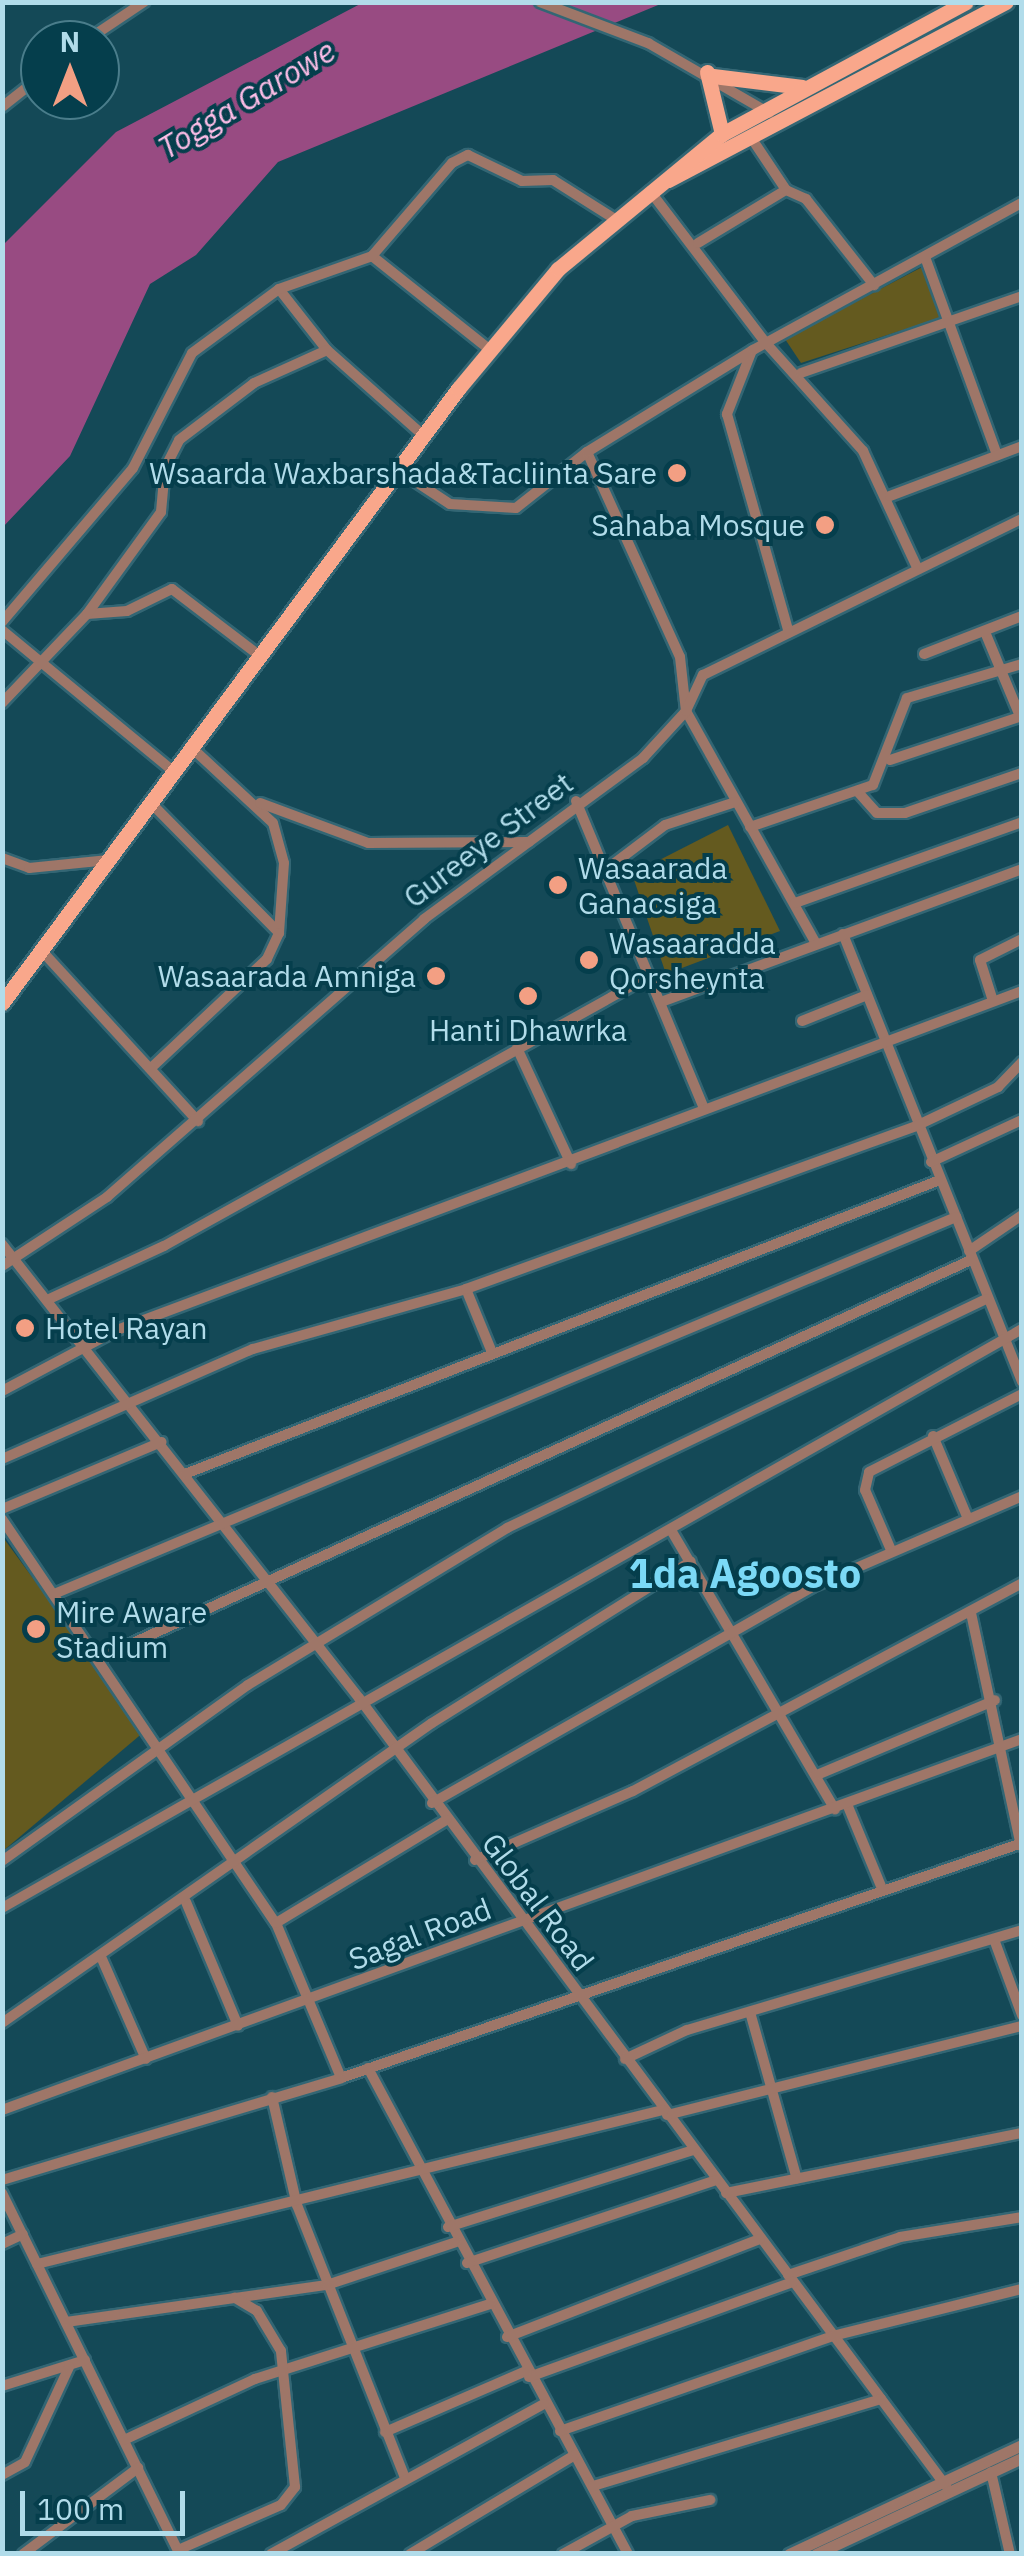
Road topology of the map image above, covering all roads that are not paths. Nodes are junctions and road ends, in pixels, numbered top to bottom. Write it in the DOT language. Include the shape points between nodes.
graph roads {
  1 [pos="144,2"];
  2 [pos="540,2"];
  3 [pos="966,2"];
  4 [pos="1006,2"];
  5 [pos="117,20"];
  6 [pos="710,74"];
  7 [pos="806,87"];
  8 [pos="770,116"];
  9 [pos="722,134"];
  10 [pos="750,136"];
  11 [pos="658,186"];
  12 [pos="786,190"];
  13 [pos="1022,203"];
  14 [pos="615,220"];
  15 [pos="698,243"];
  16 [pos="372,256"];
  17 [pos="925,257"];
  18 [pos="874,285"];
  19 [pos="279,289"];
  20 [pos="1022,296"];
  21 [pos="949,324"];
  22 [pos="765,342"];
  23 [pos="488,349"];
  24 [pos="327,350"];
  25 [pos="753,350"];
  26 [pos="801,373"];
  27 [pos="424,436"];
  28 [pos="1022,446"];
  29 [pos="587,452"];
  30 [pos="996,454"];
  31 [pos="398,470"];
  32 [pos="890,496"];
  33 [pos="1022,519"];
  34 [pos="916,565"];
  35 [pos="86,614"];
  36 [pos="1022,616"];
  37 [pos="2,622"];
  38 [pos="2,630"];
  39 [pos="788,630"];
  40 [pos="985,632"];
  41 [pos="924,654"];
  42 [pos="260,656"];
  43 [pos="44,664"];
  44 [pos="1022,664"];
  45 [pos="1000,671"];
  46 [pos="2,703"];
  47 [pos="686,711"];
  48 [pos="1021,716"];
  49 [pos="192,748"];
  50 [pos="890,760"];
  51 [pos="174,772"];
  52 [pos="1022,773"];
  53 [pos="858,792"];
  54 [pos="150,802"];
  55 [pos="576,802"];
  56 [pos="735,802"];
  57 [pos="260,803"];
  58 [pos="1022,822"];
  59 [pos="750,826"];
  60 [pos="529,842"];
  61 [pos="2,858"];
  62 [pos="110,860"];
  63 [pos="608,868"];
  64 [pos="1022,868"];
  65 [pos="795,903"];
  66 [pos="278,932"];
  67 [pos="843,934"];
  68 [pos="1022,939"];
  69 [pos="816,944"];
  70 [pos="42,951"];
  71 [pos="650,975"];
  72 [pos="1022,990"];
  73 [pos="867,995"];
  74 [pos="994,1001"];
  75 [pos="661,1002"];
  76 [pos="2,1003"];
  77 [pos="802,1021"];
  78 [pos="887,1042"];
  79 [pos="517,1048"];
  80 [pos="1022,1062"];
  81 [pos="154,1066"];
  82 [pos="704,1108"];
  83 [pos="198,1120"];
  84 [pos="1022,1120"];
  85 [pos="916,1126"];
  86 [pos="930,1162"];
  87 [pos="571,1164"];
  88 [pos="940,1180"];
  89 [pos="1022,1214"];
  90 [pos="956,1218"];
  91 [pos="2,1244"];
  92 [pos="970,1255"];
  93 [pos="18,1263"];
  94 [pos="2,1266"];
  95 [pos="466,1289"];
  96 [pos="986,1299"];
  97 [pos="47,1300"];
  98 [pos="1022,1329"];
  99 [pos="1002,1340"];
  100 [pos="84,1345"];
  101 [pos="491,1350"];
  102 [pos="1022,1381"];
  103 [pos="2,1391"];
  104 [pos="1022,1394"];
  105 [pos="132,1403"];
  106 [pos="934,1436"];
  107 [pos="161,1442"];
  108 [pos="2,1459"];
  109 [pos="185,1474"];
  110 [pos="1022,1496"];
  111 [pos="2,1509"];
  112 [pos="2,1518"];
  113 [pos="968,1519"];
  114 [pos="220,1521"];
  115 [pos="671,1530"];
  116 [pos="891,1550"];
  117 [pos="691,1561"];
  118 [pos="265,1580"];
  119 [pos="1022,1583"];
  120 [pos="54,1594"];
  121 [pos="971,1613"];
  122 [pos="731,1630"];
  123 [pos="317,1645"];
  124 [pos="100,1658"];
  125 [pos="359,1698"];
  126 [pos="995,1700"];
  127 [pos="782,1712"];
  128 [pos="1022,1738"];
  129 [pos="160,1743"];
  130 [pos="1003,1745"];
  131 [pos="396,1752"];
  132 [pos="817,1774"];
  133 [pos="198,1797"];
  134 [pos="432,1803"];
  135 [pos="847,1804"];
  136 [pos="834,1809"];
  137 [pos="446,1820"];
  138 [pos="1021,1845"];
  139 [pos="476,1860"];
  140 [pos="2,1861"];
  141 [pos="239,1866"];
  142 [pos="881,1886"];
  143 [pos="186,1902"];
  144 [pos="2,1908"];
  145 [pos="522,1922"];
  146 [pos="276,1923"];
  147 [pos="1022,1930"];
  148 [pos="995,1942"];
  149 [pos="102,1959"];
  150 [pos="578,1996"];
  151 [pos="310,2003"];
  152 [pos="750,2012"];
  153 [pos="1022,2015"];
  154 [pos="2,2024"];
  155 [pos="238,2026"];
  156 [pos="1022,2026"];
  157 [pos="146,2059"];
  158 [pos="625,2059"];
  159 [pos="368,2068"];
  160 [pos="341,2078"];
  161 [pos="772,2090"];
  162 [pos="272,2097"];
  163 [pos="2,2110"];
  164 [pos="665,2112"];
  165 [pos="1022,2133"];
  166 [pos="694,2150"];
  167 [pos="419,2174"];
  168 [pos="797,2178"];
  169 [pos="2,2180"];
  170 [pos="716,2180"];
  171 [pos="726,2193"];
  172 [pos="2,2194"];
  173 [pos="298,2205"];
  174 [pos="1022,2217"];
  175 [pos="448,2228"];
  176 [pos="22,2234"];
  177 [pos="760,2239"];
  178 [pos="456,2242"];
  179 [pos="2,2244"];
  180 [pos="468,2263"];
  181 [pos="37,2264"];
  182 [pos="790,2278"];
  183 [pos="326,2284"];
  184 [pos="1022,2289"];
  185 [pos="234,2298"];
  186 [pos="490,2304"];
  187 [pos="66,2322"];
  188 [pos="833,2336"];
  189 [pos="507,2337"];
  190 [pos="348,2348"];
  191 [pos="85,2360"];
  192 [pos="68,2367"];
  193 [pos="284,2370"];
  194 [pos="528,2374"];
  195 [pos="2,2386"];
  196 [pos="881,2399"];
  197 [pos="544,2404"];
  198 [pos="560,2431"];
  199 [pos="385,2432"];
  200 [pos="124,2440"];
  201 [pos="1022,2445"];
  202 [pos="575,2455"];
  203 [pos="1022,2458"];
  204 [pos="138,2468"];
  205 [pos="991,2472"];
  206 [pos="2,2475"];
  207 [pos="404,2478"];
  208 [pos="594,2486"];
  209 [pos="947,2486"];
  210 [pos="710,2500"];
  211 [pos="613,2523"];
  212 [pos="845,2547"];
  213 [pos="179,2552"];
  214 [pos="23,2554"];
  215 [pos="270,2554"];
  216 [pos="410,2554"];
  217 [pos="562,2554"];
  218 [pos="628,2554"];
  219 [pos="789,2554"];
  220 [pos="816,2554"];
  221 [pos="1010,2554"];
  1 -- 5 [label="street"];
  2 -- 6 [label="street" via="625,32"];
  3 -- 7 [label="main road"];
  4 -- 8 [label="main road"];
  6 -- 7 [label="main road"];
  6 -- 8 [label="street"];
  6 -- 9 [label="main road"];
  7 -- 8 [label="main road"];
  8 -- 9 [label="main road"];
  8 -- 10 [label="main road"];
  9 -- 11 [label="main road"];
  10 -- 11 [label="main road"];
  10 -- 12 [label="street"];
  11 -- 14 [label="main road"];
  11 -- 15 [label="street"];
  12 -- 15 [label="street"];
  12 -- 18 [label="street" via="806,199"];
  13 -- 17 [label="street"];
  14 -- 16 [label="street" via="553,180 522,181 468,155 420,192"];
  14 -- 23 [label="main road"];
  15 -- 22 [label="street"];
  16 -- 19 [label="street"];
  16 -- 23 [label="street"];
  17 -- 18 [label="street"];
  17 -- 21 [label="street"];
  18 -- 22 [label="street"];
  19 -- 24 [label="street"];
  19 -- 37 [label="street" via="192,354 133,468"];
  20 -- 21 [label="street"];
  21 -- 26 [label="street"];
  21 -- 30 [label="street"];
  22 -- 25 [label="street"];
  22 -- 26 [label="street"];
  23 -- 27 [label="main road"];
  24 -- 27 [label="street"];
  24 -- 35 [label="street" via="254,383 180,440 165,468 162,512"];
  25 -- 29 [label="street"];
  25 -- 39 [label="street" via="727,414"];
  26 -- 32 [label="street"];
  27 -- 31 [label="main road"];
  28 -- 30 [label="street"];
  29 -- 31 [label="street" via="516,508 491,512 450,504"];
  29 -- 47 [label="street" via="680,657"];
  30 -- 32 [label="street"];
  31 -- 42 [label="main road"];
  32 -- 34 [label="street"];
  33 -- 34 [label="street, Gureeye Street"];
  34 -- 39 [label="street, Gureeye Street"];
  35 -- 42 [label="street" via="127,611 172,589"];
  35 -- 43 [label="street"];
  36 -- 40 [label="street"];
  38 -- 43 [label="street"];
  39 -- 47 [label="street, Gureeye Street" via="703,675"];
  40 -- 41 [label="street"];
  40 -- 45 [label="street"];
  42 -- 49 [label="main road"];
  43 -- 46 [label="street"];
  43 -- 51 [label="street"];
  44 -- 45 [label="street"];
  45 -- 48 [label="street"];
  45 -- 50 [label="street" via="907,698"];
  47 -- 55 [label="street, Gureeye Street" via="643,758"];
  47 -- 56 [label="street"];
  48 -- 50 [label="street"];
  49 -- 51 [label="main road"];
  49 -- 57 [label="street"];
  50 -- 53 [label="street"];
  51 -- 54 [label="main road"];
  52 -- 53 [label="street" via="905,814 877,813"];
  53 -- 59 [label="street"];
  54 -- 62 [label="main road"];
  54 -- 66 [label="street"];
  55 -- 60 [label="street, Gureeye Street"];
  55 -- 63 [label="street"];
  56 -- 59 [label="street"];
  56 -- 63 [label="street" via="665,825"];
  57 -- 60 [label="street" via="368,842"];
  57 -- 66 [label="street" via="282,848"];
  58 -- 65 [label="street"];
  59 -- 65 [label="street"];
  60 -- 83 [label="street, Gureeye Street" via="424,919"];
  61 -- 62 [label="street" via="30,868"];
  62 -- 70 [label="main road"];
  63 -- 71 [label="street"];
  64 -- 67 [label="street"];
  65 -- 69 [label="street"];
  66 -- 81 [label="street" via="267,959"];
  67 -- 69 [label="street"];
  67 -- 73 [label="street"];
  68 -- 74 [label="street" via="980,960"];
  69 -- 75 [label="street"];
  70 -- 76 [label="main road"];
  70 -- 81 [label="street"];
  71 -- 75 [label="street"];
  71 -- 79 [label="street"];
  72 -- 74 [label="street"];
  73 -- 77 [label="street"];
  73 -- 78 [label="street"];
  74 -- 78 [label="street"];
  75 -- 82 [label="street"];
  78 -- 82 [label="street"];
  78 -- 85 [label="street"];
  79 -- 87 [label="street"];
  79 -- 97 [label="street" via="164,1246"];
  80 -- 85 [label="street" via="998,1088"];
  81 -- 83 [label="street"];
  82 -- 87 [label="street"];
  83 -- 93 [label="street, Gureeye Street"];
  84 -- 86 [label="street"];
  85 -- 86 [label="street"];
  85 -- 95 [label="street"];
  86 -- 88 [label="street"];
  87 -- 100 [label="street"];
  88 -- 90 [label="street"];
  88 -- 101 [label="street"];
  89 -- 92 [label="street"];
  90 -- 92 [label="street"];
  90 -- 114 [label="street"];
  91 -- 93 [label="street, Global Road"];
  92 -- 96 [label="street"];
  92 -- 118 [label="street"];
  93 -- 94 [label="street"];
  93 -- 97 [label="street, Global Road"];
  95 -- 101 [label="street"];
  95 -- 105 [label="street" via="253,1349"];
  96 -- 99 [label="street"];
  96 -- 123 [label="street" via="598,1479"];
  97 -- 100 [label="street, Global Road"];
  98 -- 99 [label="street"];
  99 -- 102 [label="street"];
  99 -- 115 [label="street"];
  100 -- 103 [label="street"];
  100 -- 105 [label="street, Global Road"];
  101 -- 109 [label="street"];
  104 -- 106 [label="street"];
  105 -- 107 [label="street, Global Road"];
  105 -- 108 [label="street"];
  106 -- 113 [label="street"];
  106 -- 116 [label="street" via="864,1480"];
  107 -- 109 [label="street, Global Road"];
  107 -- 111 [label="street"];
  109 -- 114 [label="street, Global Road"];
  110 -- 113 [label="street"];
  112 -- 120 [label="street"];
  113 -- 116 [label="street"];
  114 -- 118 [label="street, Global Road"];
  114 -- 120 [label="street"];
  115 -- 117 [label="street"];
  115 -- 125 [label="street"];
  116 -- 122 [label="street"];
  117 -- 122 [label="street"];
  117 -- 131 [label="street"];
  118 -- 123 [label="street, Global Road"];
  118 -- 124 [label="street"];
  119 -- 121 [label="street"];
  120 -- 124 [label="street"];
  121 -- 126 [label="street"];
  121 -- 127 [label="street"];
  122 -- 127 [label="street"];
  122 -- 134 [label="street"];
  123 -- 125 [label="street, Global Road"];
  123 -- 129 [label="street"];
  124 -- 129 [label="street"];
  125 -- 131 [label="street, Global Road"];
  125 -- 133 [label="street"];
  126 -- 130 [label="street"];
  126 -- 132 [label="street"];
  127 -- 132 [label="street"];
  127 -- 139 [label="street"];
  128 -- 130 [label="street, Sagal Road"];
  129 -- 133 [label="street"];
  129 -- 140 [label="street"];
  130 -- 135 [label="street, Sagal Road"];
  130 -- 138 [label="street"];
  131 -- 134 [label="street, Global Road"];
  131 -- 141 [label="street"];
  132 -- 136 [label="street"];
  133 -- 141 [label="street"];
  133 -- 144 [label="street"];
  134 -- 137 [label="street, Global Road"];
  135 -- 136 [label="street, Sagal Road"];
  135 -- 142 [label="street"];
  136 -- 145 [label="street, Sagal Road"];
  137 -- 139 [label="street, Global Road"];
  137 -- 146 [label="street"];
  138 -- 142 [label="street"];
  139 -- 145 [label="street, Global Road"];
  141 -- 143 [label="street"];
  141 -- 146 [label="street"];
  142 -- 150 [label="street"];
  143 -- 149 [label="street"];
  143 -- 155 [label="street"];
  145 -- 150 [label="street, Global Road"];
  145 -- 151 [label="street, Sagal Road"];
  146 -- 151 [label="street"];
  147 -- 148 [label="street"];
  148 -- 152 [label="street"];
  148 -- 153 [label="street"];
  149 -- 154 [label="street"];
  149 -- 157 [label="street"];
  150 -- 158 [label="street, Global Road"];
  150 -- 159 [label="street"];
  151 -- 155 [label="street, Sagal Road"];
  151 -- 160 [label="street"];
  152 -- 158 [label="street"];
  152 -- 161 [label="street"];
  155 -- 157 [label="street, Sagal Road"];
  156 -- 161 [label="street"];
  157 -- 163 [label="street, Sagal Road"];
  158 -- 164 [label="street, Global Road"];
  159 -- 160 [label="street"];
  159 -- 167 [label="street"];
  160 -- 162 [label="street"];
  161 -- 164 [label="street"];
  161 -- 168 [label="street"];
  162 -- 169 [label="street"];
  162 -- 173 [label="street"];
  164 -- 166 [label="street, Global Road"];
  164 -- 167 [label="street"];
  165 -- 168 [label="street"];
  166 -- 170 [label="street, Global Road"];
  166 -- 175 [label="street"];
  167 -- 173 [label="street"];
  167 -- 175 [label="street"];
  168 -- 171 [label="street"];
  170 -- 171 [label="street, Global Road"];
  170 -- 180 [label="street"];
  171 -- 177 [label="street, Global Road"];
  172 -- 176 [label="street"];
  173 -- 181 [label="street"];
  173 -- 183 [label="street"];
  174 -- 182 [label="street" via="900,2237"];
  175 -- 178 [label="street"];
  176 -- 179 [label="street"];
  176 -- 181 [label="street"];
  177 -- 182 [label="street, Global Road"];
  177 -- 189 [label="street"];
  178 -- 180 [label="street"];
  178 -- 183 [label="street"];
  180 -- 186 [label="street"];
  181 -- 187 [label="street"];
  182 -- 188 [label="street, Global Road"];
  182 -- 194 [label="street"];
  183 -- 185 [label="street"];
  183 -- 190 [label="street"];
  184 -- 188 [label="street"];
  185 -- 187 [label="street"];
  185 -- 193 [label="street" via="272,2332"];
  186 -- 189 [label="street"];
  186 -- 190 [label="street"];
  187 -- 191 [label="street"];
  188 -- 196 [label="street, Global Road"];
  188 -- 198 [label="street"];
  189 -- 194 [label="street"];
  190 -- 193 [label="street"];
  190 -- 199 [label="street"];
  191 -- 192 [label="street"];
  191 -- 200 [label="street"];
  192 -- 195 [label="street"];
  192 -- 206 [label="street" via="24,2462"];
  193 -- 200 [label="street"];
  193 -- 213 [label="street" via="295,2487 282,2504"];
  194 -- 197 [label="street"];
  194 -- 199 [label="street"];
  196 -- 208 [label="street"];
  196 -- 209 [label="street, Global Road"];
  197 -- 198 [label="street"];
  197 -- 207 [label="street"];
  198 -- 202 [label="street"];
  199 -- 207 [label="street"];
  200 -- 204 [label="street"];
  201 -- 209 [label="street"];
  202 -- 208 [label="street"];
  202 -- 216 [label="street"];
  203 -- 205 [label="street"];
  204 -- 213 [label="street"];
  204 -- 214 [label="street"];
  205 -- 209 [label="street"];
  205 -- 221 [label="street"];
  207 -- 215 [label="street"];
  208 -- 211 [label="street"];
  209 -- 212 [label="street"];
  209 -- 219 [label="street"];
  210 -- 211 [label="street"];
  211 -- 217 [label="street"];
  211 -- 218 [label="street"];
  212 -- 220 [label="street"];
}
